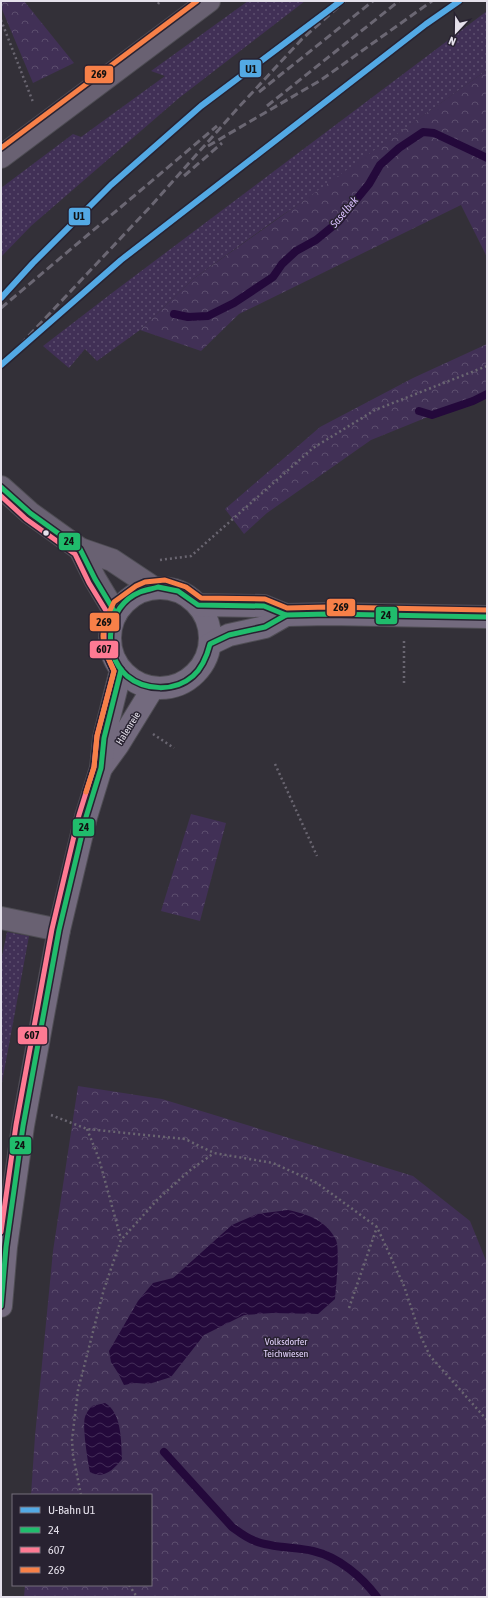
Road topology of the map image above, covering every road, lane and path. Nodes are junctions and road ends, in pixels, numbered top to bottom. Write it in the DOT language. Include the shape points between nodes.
graph roads {
  1 [pos="209,1"];
  2 [pos="1,20"];
  3 [pos="42,125"];
  4 [pos="1,156"];
  5 [pos="487,366"];
  6 [pos="1,487"];
  7 [pos="80,549"];
  8 [pos="155,558"];
  9 [pos="154,588"];
  10 [pos="198,605"];
  11 [pos="116,614"];
  12 [pos="286,615"];
  13 [pos="404,615"];
  14 [pos="487,617"];
  15 [pos="210,644"];
  16 [pos="121,670"];
  17 [pos="404,683"];
  18 [pos="153,688"];
  19 [pos="275,764"];
  20 [pos="101,768"];
  21 [pos="317,856"];
  22 [pos="1,918"];
  23 [pos="59,930"];
  24 [pos="26,1105"];
  25 [pos="87,1129"];
  26 [pos="214,1153"];
  27 [pos="377,1227"];
  28 [pos="121,1240"];
  29 [pos="1,1306"];
  30 [pos="348,1308"];
  31 [pos="487,1420"];
  32 [pos="81,1494"];
  33 [pos="130,1586"];
  34 [pos="137,1597"];
  1 -- 3 [label="street"];
  2 -- 3 [label="path"];
  3 -- 4 [label="street"];
  5 -- 8 [label="path" via="375,410 313,448 191,556 162,560"];
  6 -- 7 [label="street" via="30,513"];
  7 -- 9 [label="street" via="112,560"];
  7 -- 11 [label="street" via="94,579"];
  9 -- 10 [label="main road" via="174,589"];
  9 -- 11 [label="main road" via="132,596"];
  10 -- 12 [label="main road" via="264,606"];
  10 -- 15 [label="main road" via="209,623"];
  11 -- 16 [label="main road" via="111,625 110,642"];
  12 -- 13 [label="main road"];
  12 -- 15 [label="main road" via="264,627 229,635"];
  13 -- 14 [label="main road"];
  13 -- 17 [label="path"];
  15 -- 18 [label="main road" via="203,665 186,681 164,688"];
  16 -- 18 [label="main road" via="130,678"];
  16 -- 20 [label="main road, Halenreie" via="104,738"];
  18 -- 20 [label="main road, Halenreie"];
  19 -- 21 [label="path"];
  20 -- 23 [label="main road, Halenreie" via="86,817"];
  22 -- 23 [label="street"];
  23 -- 24 [label="main road, Halenreie"];
  24 -- 25 [label="path"];
  24 -- 29 [label="main road, Halenreie" via="6,1247"];
  25 -- 26 [label="path" via="184,1138"];
  25 -- 28 [label="path" via="99,1159"];
  26 -- 27 [label="path" via="274,1163 317,1183"];
  26 -- 28 [label="path" via="158,1199"];
  27 -- 30 [label="path"];
  27 -- 31 [label="path" via="404,1286 430,1356"];
  28 -- 32 [label="path" via="104,1289 78,1390 72,1440"];
  33 -- 34 [label="path"];
}
